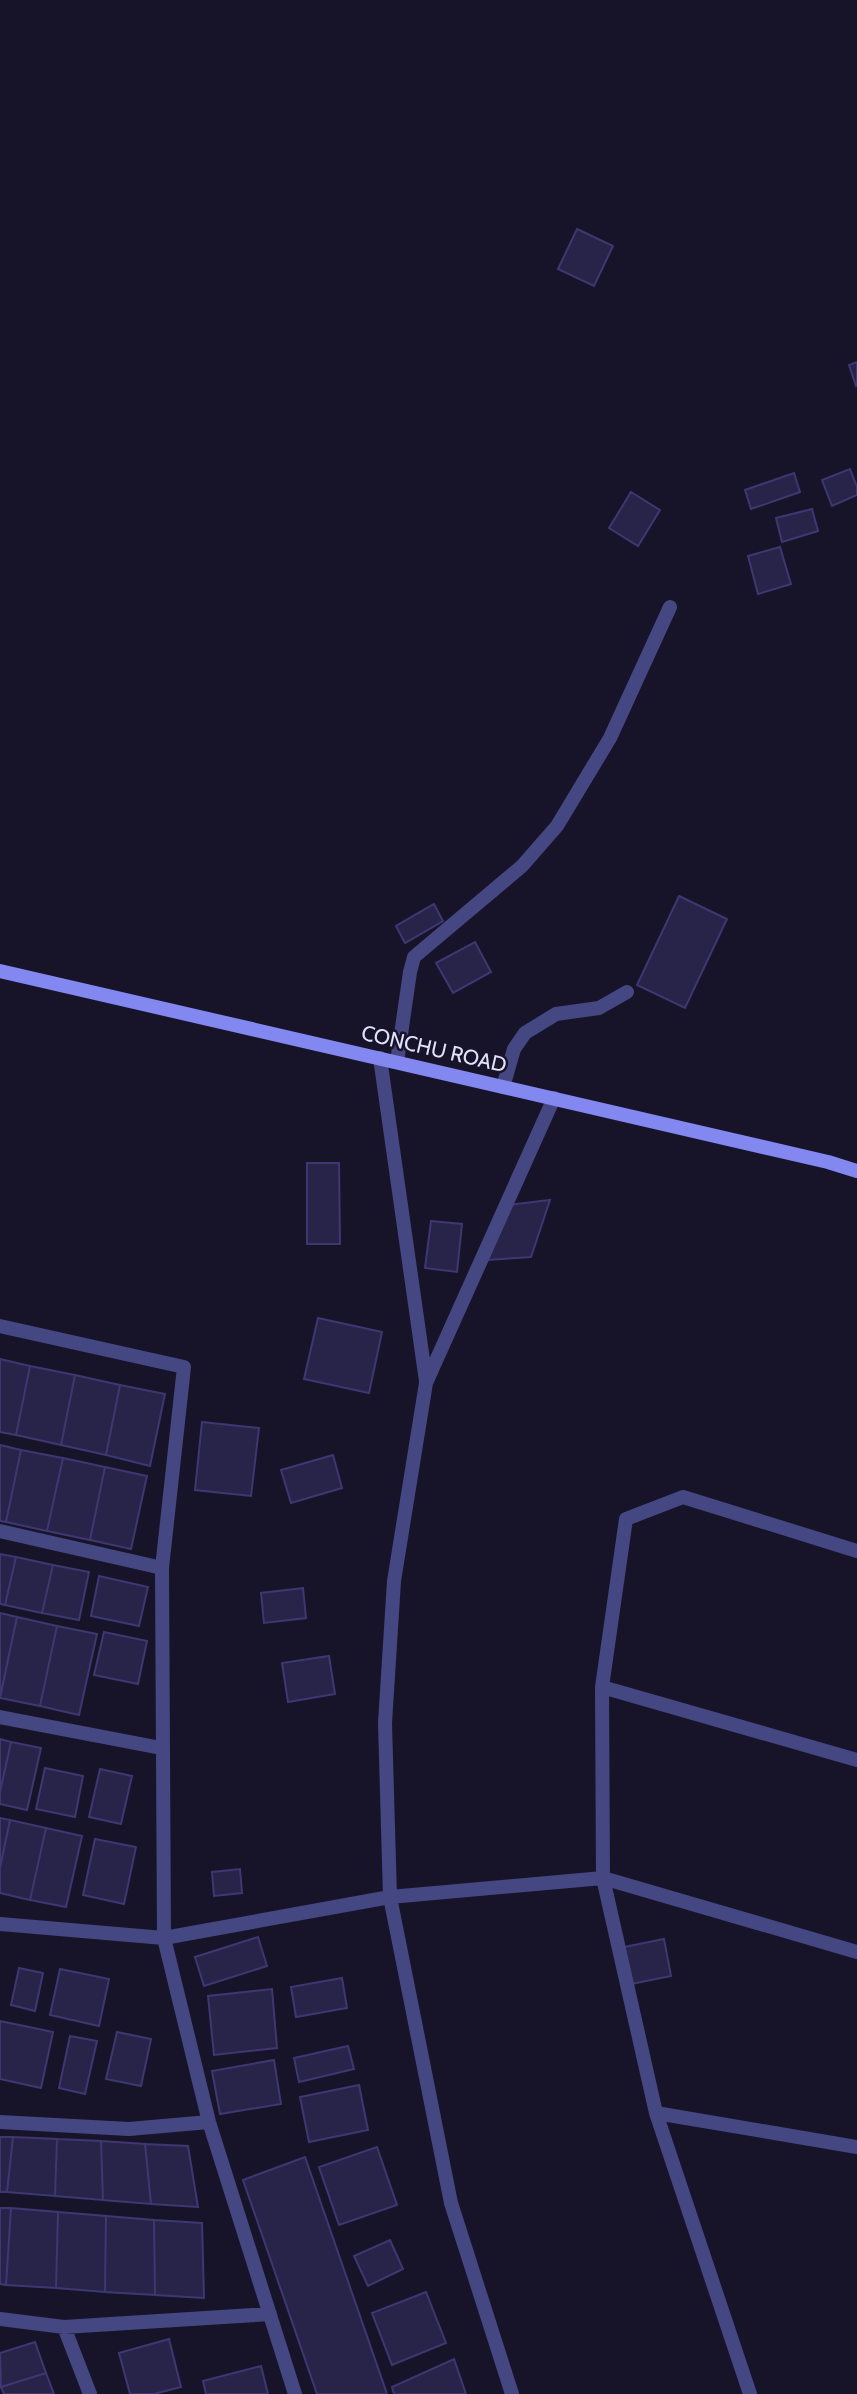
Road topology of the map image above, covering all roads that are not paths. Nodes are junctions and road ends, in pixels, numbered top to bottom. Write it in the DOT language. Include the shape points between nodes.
graph roads {
  1 [pos="670,607"];
  2 [pos="0,971"];
  3 [pos="627,992"];
  4 [pos="380,1058"];
  5 [pos="397,1062"];
  6 [pos="503,1087"];
  7 [pos="554,1098"];
  8 [pos="857,1171"];
  9 [pos="0,1326"];
  10 [pos="426,1383"];
  11 [pos="0,1531"];
  12 [pos="857,1551"];
  13 [pos="162,1568"];
  14 [pos="602,1687"];
  15 [pos="0,1717"];
  16 [pos="161,1748"];
  17 [pos="857,1760"];
  18 [pos="603,1878"];
  19 [pos="390,1897"];
  20 [pos="0,1924"];
  21 [pos="164,1938"];
  22 [pos="857,1952"];
  23 [pos="656,2113"];
  24 [pos="0,2122"];
  25 [pos="209,2122"];
  26 [pos="857,2147"];
  27 [pos="270,2314"];
  28 [pos="0,2319"];
  29 [pos="64,2328"];
  30 [pos="90,2394"];
  31 [pos="295,2394"];
  32 [pos="512,2394"];
  33 [pos="750,2394"];
  1 -- 5 [label="street" via="610,738 557,826 522,866 414,957"];
  2 -- 4 [label="main road, CONCHU ROAD"];
  3 -- 6 [label="street" via="599,1007 556,1014 526,1033 514,1049"];
  4 -- 5 [label="main road, CONCHU ROAD"];
  4 -- 10 [label="street"];
  5 -- 6 [label="main road, CONCHU ROAD"];
  6 -- 7 [label="main road, CONCHU ROAD"];
  7 -- 8 [label="main road, CONCHU ROAD"];
  7 -- 10 [label="street"];
  9 -- 13 [label="street" via="184,1367"];
  10 -- 19 [label="street" via="394,1581 385,1723"];
  11 -- 13 [label="street"];
  12 -- 14 [label="street" via="683,1497 626,1519"];
  13 -- 16 [label="street"];
  14 -- 17 [label="street"];
  14 -- 18 [label="street"];
  15 -- 16 [label="street"];
  16 -- 21 [label="street"];
  18 -- 19 [label="street"];
  18 -- 22 [label="street"];
  18 -- 23 [label="street"];
  19 -- 21 [label="street"];
  19 -- 32 [label="street" via="451,2203"];
  20 -- 21 [label="street"];
  21 -- 25 [label="street"];
  23 -- 26 [label="street"];
  23 -- 33 [label="street"];
  24 -- 25 [label="street" via="129,2129"];
  25 -- 27 [label="street"];
  27 -- 29 [label="street"];
  27 -- 31 [label="street"];
  28 -- 29 [label="street"];
  29 -- 30 [label="street"];
}
